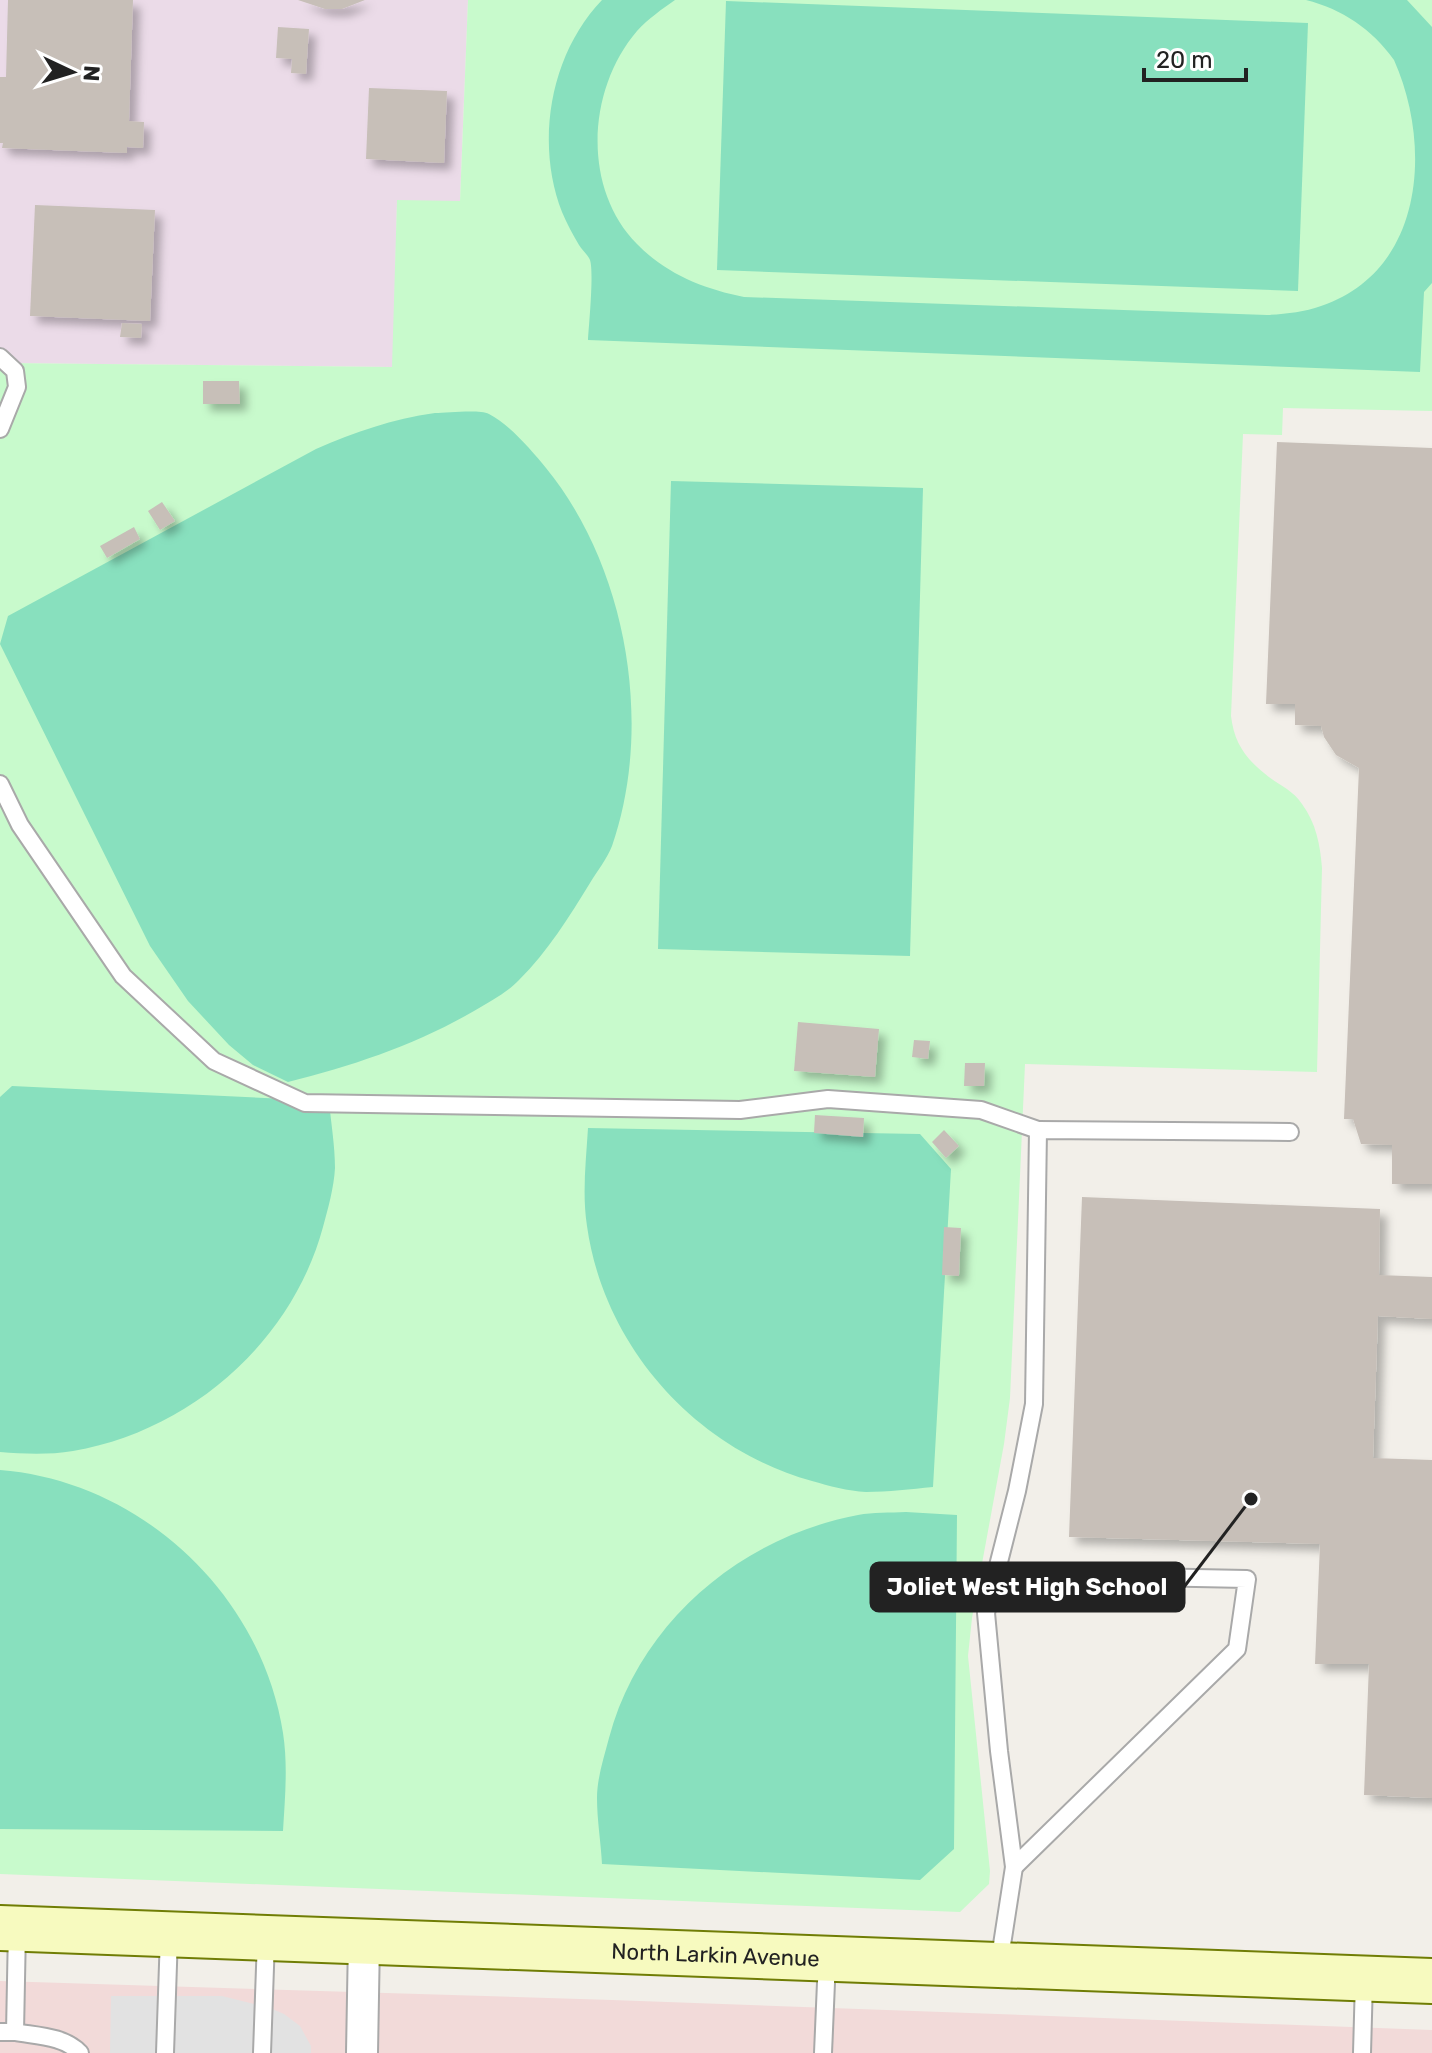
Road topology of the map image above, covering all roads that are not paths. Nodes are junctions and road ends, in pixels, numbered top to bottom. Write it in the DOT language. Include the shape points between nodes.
graph roads {
  1 [pos="0,357"];
  2 [pos="0,429"];
  3 [pos="0,784"];
  4 [pos="1038,1130"];
  5 [pos="1290,1132"];
  6 [pos="996,1574"];
  7 [pos="1014,1867"];
  8 [pos="8,1929"];
  9 [pos="169,1934"];
  10 [pos="266,1938"];
  11 [pos="364,1940"];
  12 [pos="827,1958"];
  13 [pos="999,1965"];
  14 [pos="1364,1979"];
  15 [pos="1432,1981"];
  16 [pos="8,2032"];
  17 [pos="80,2053"];
  18 [pos="165,2053"];
  19 [pos="262,2053"];
  20 [pos="362,2053"];
  21 [pos="823,2053"];
  22 [pos="1362,2053"];
  1 -- 2 [label="lane" via="15,371 17,387"];
  3 -- 4 [label="lane" via="20,825 123,976 214,1061 305,1103 740,1110 828,1099 981,1110"];
  4 -- 5 [label="lane"];
  4 -- 6 [label="lane" via="1034,1404"];
  6 -- 7 [label="lane" via="986,1613"];
  6 -- 7 [label="lane" via="1247,1579 1237,1649"];
  7 -- 13 [label="lane"];
  8 -- 9 [label="main road, North Larkin Avenue"];
  8 -- 16 [label="lane"];
  9 -- 10 [label="main road, North Larkin Avenue"];
  9 -- 18 [label="lane"];
  10 -- 11 [label="main road, North Larkin Avenue"];
  10 -- 19 [label="lane"];
  11 -- 12 [label="main road, North Larkin Avenue"];
  11 -- 20 [label="street"];
  12 -- 13 [label="main road, North Larkin Avenue"];
  12 -- 21 [label="lane"];
  13 -- 14 [label="main road, North Larkin Avenue"];
  14 -- 15 [label="main road, North Larkin Avenue"];
  14 -- 22 [label="lane"];
  16 -- 17 [label="lane" via="56,2039"];
}
